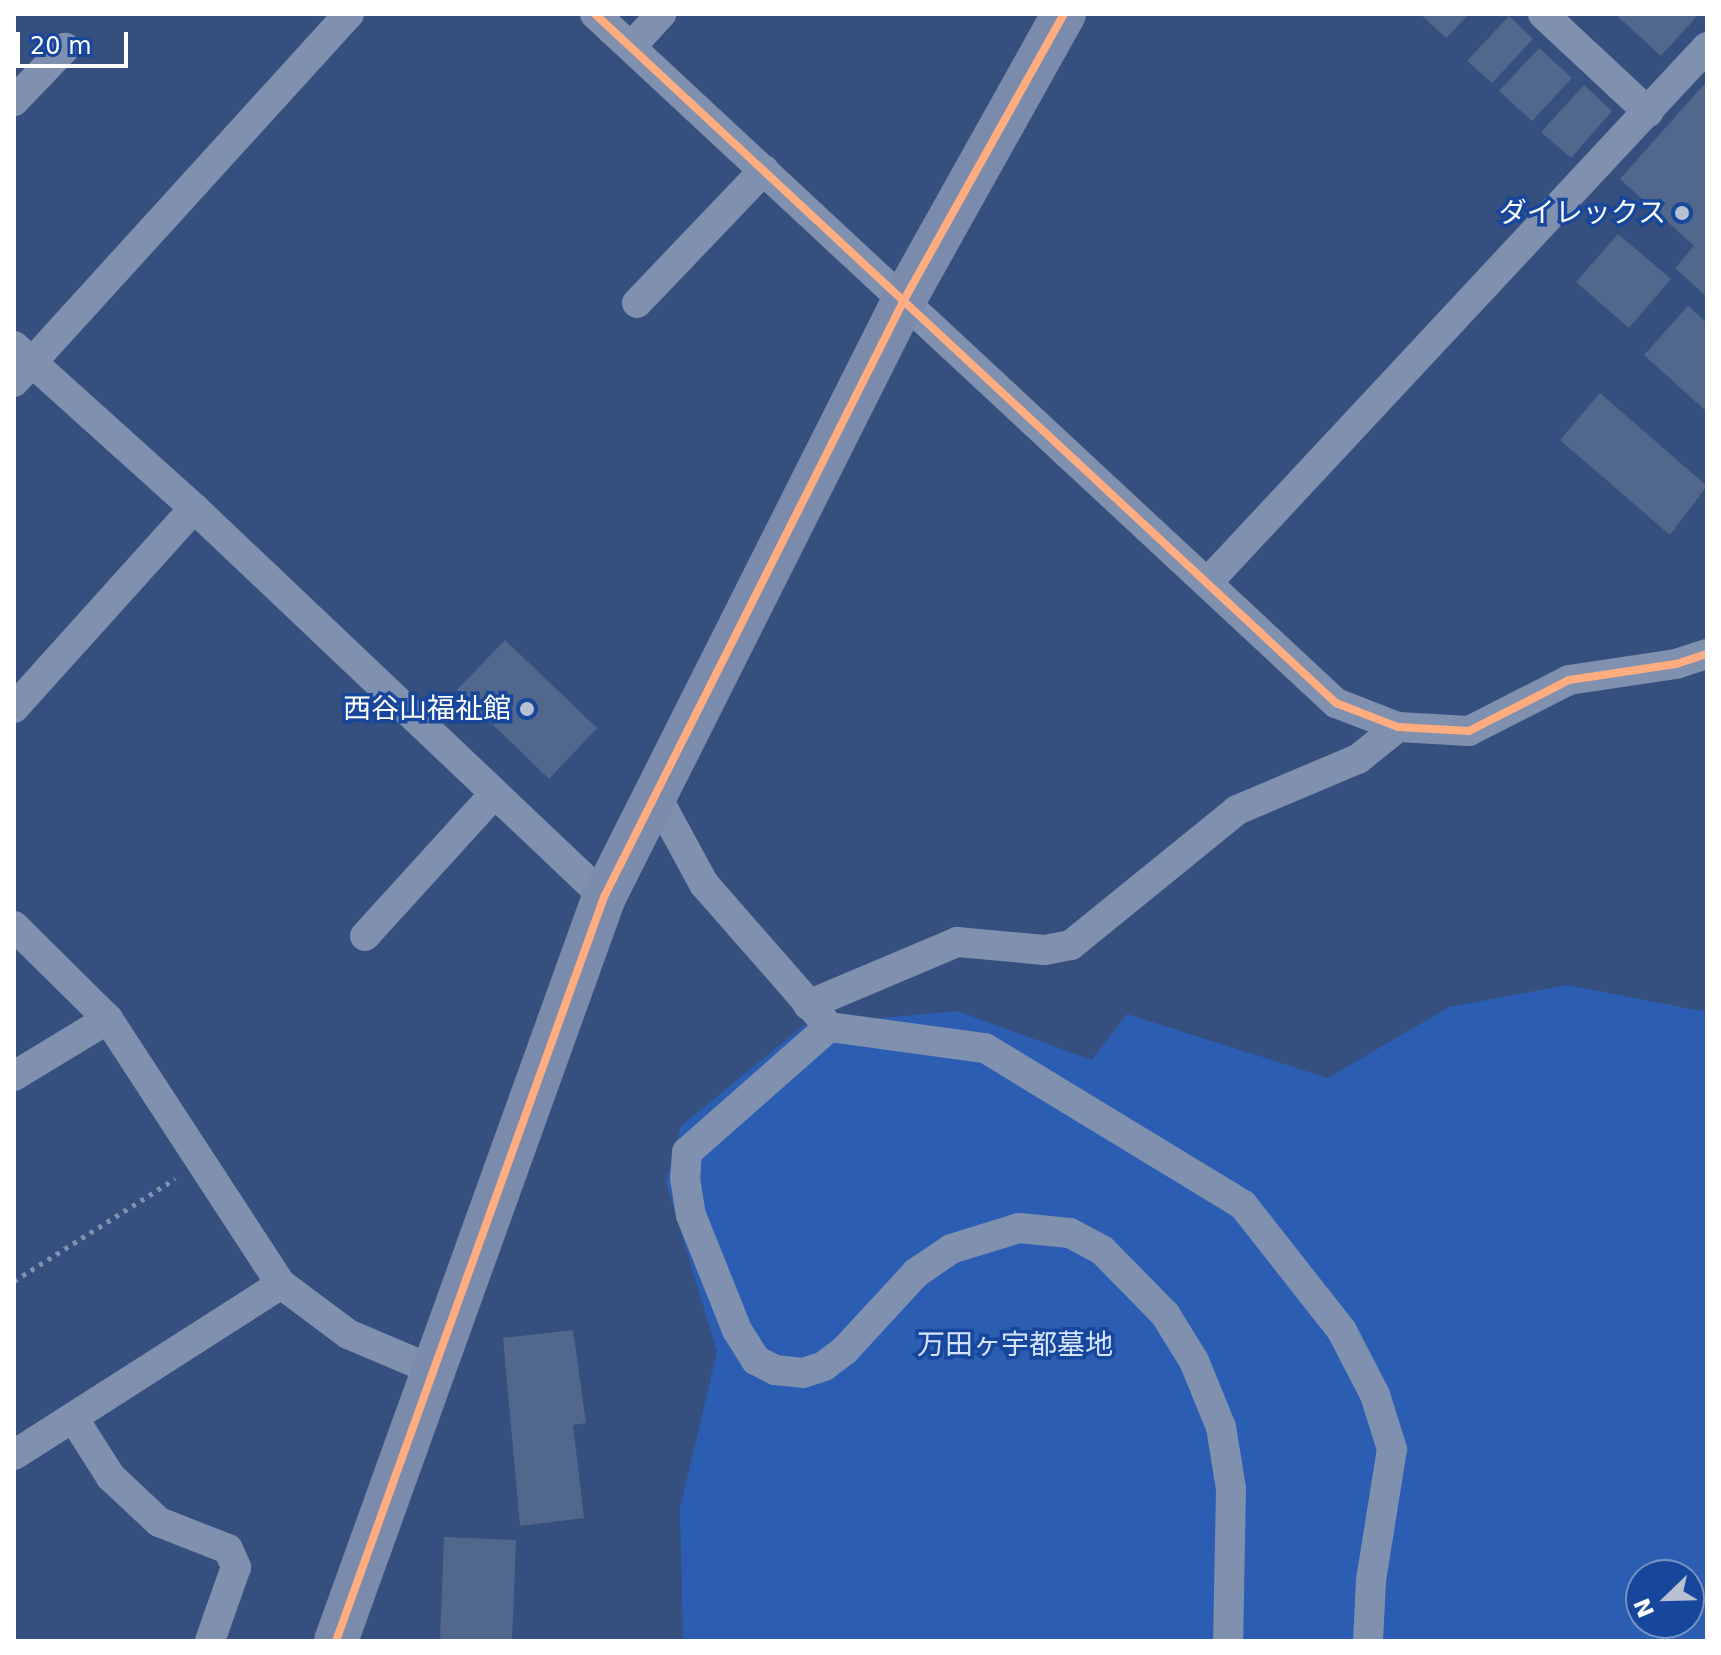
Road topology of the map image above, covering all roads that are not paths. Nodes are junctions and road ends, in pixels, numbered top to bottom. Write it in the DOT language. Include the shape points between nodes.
graph roads {
  1 [pos="349,14"];
  2 [pos="595,14"];
  3 [pos="661,14"];
  4 [pos="1064,14"];
  5 [pos="1543,14"];
  6 [pos="631,47"];
  7 [pos="1707,47"];
  8 [pos="65,48"];
  9 [pos="14,101"];
  10 [pos="1648,112"];
  11 [pos="764,170"];
  12 [pos="904,300"];
  13 [pos="637,303"];
  14 [pos="20,363"];
  15 [pos="194,508"];
  16 [pos="1207,583"];
  17 [pos="1707,654"];
  18 [pos="14,708"];
  19 [pos="1398,727"];
  20 [pos="654,792"];
  21 [pos="494,794"];
  22 [pos="604,897"];
  23 [pos="14,926"];
  24 [pos="365,936"];
  25 [pos="808,1005"];
  26 [pos="108,1019"];
  27 [pos="829,1027"];
  28 [pos="14,1076"];
  29 [pos="281,1284"];
  30 [pos="433,1370"];
  31 [pos="74,1419"];
  32 [pos="14,1455"];
  33 [pos="210,1641"];
  34 [pos="336,1641"];
  35 [pos="1228,1641"];
  36 [pos="1368,1641"];
  1 -- 14 [label="street"];
  2 -- 6 [label="street"];
  3 -- 6 [label="street"];
  4 -- 12 [label="street"];
  5 -- 10 [label="street"];
  6 -- 11 [label="street"];
  7 -- 10 [label="street"];
  8 -- 9 [label="street"];
  10 -- 16 [label="street"];
  11 -- 12 [label="street"];
  11 -- 13 [label="street"];
  12 -- 16 [label="street"];
  12 -- 20 [label="street"];
  14 -- 15 [label="street"];
  15 -- 18 [label="street"];
  15 -- 21 [label="street"];
  16 -- 19 [label="street" via="1336,703"];
  17 -- 19 [label="street" via="1676,664 1569,680 1469,731"];
  19 -- 25 [label="street" via="1358,759 1237,810 1071,945 1045,950 957,942"];
  20 -- 22 [label="street"];
  20 -- 25 [label="street" via="704,884"];
  21 -- 22 [label="street"];
  21 -- 24 [label="street"];
  22 -- 30 [label="street"];
  23 -- 26 [label="street"];
  25 -- 27 [label="street"];
  26 -- 28 [label="street"];
  26 -- 29 [label="street"];
  27 -- 35 [label="street" via="687,1152 691,1215 737,1330 756,1360 775,1370 803,1373 824,1366 916,1273 951,1249 1019,1228 1070,1233 1102,1250 1165,1314 1194,1361 1221,1427 1231,1489"];
  27 -- 36 [label="street" via="985,1048 1243,1205 1342,1331 1375,1395 1392,1449 1371,1580"];
  29 -- 30 [label="street" via="348,1334"];
  29 -- 31 [label="street"];
  30 -- 34 [label="street"];
  31 -- 32 [label="street"];
  31 -- 33 [label="street" via="111,1477 159,1522 228,1549 236,1567"];
}
